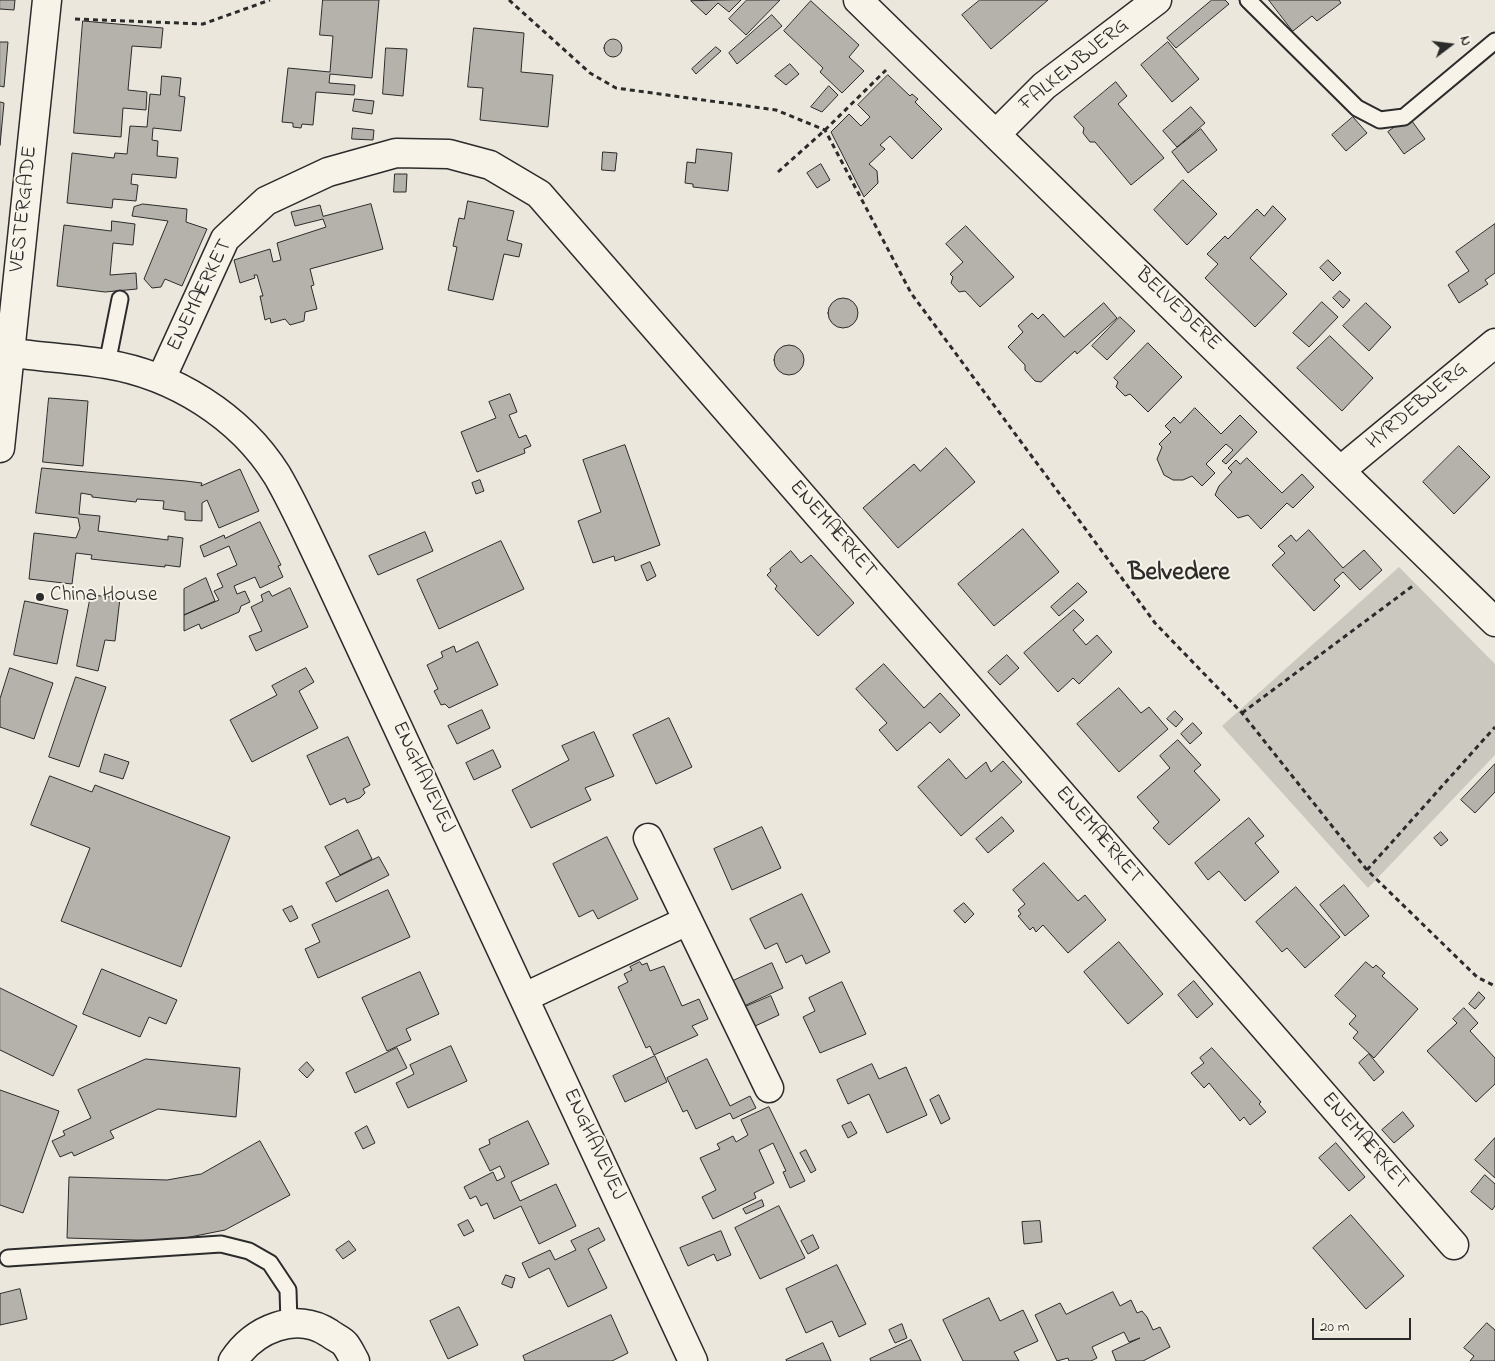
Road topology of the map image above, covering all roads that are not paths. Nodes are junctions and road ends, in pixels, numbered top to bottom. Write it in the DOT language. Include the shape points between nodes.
graph roads {
  1 [pos="858,0"];
  2 [pos="1157,0"];
  3 [pos="1248,0"];
  4 [pos="47,9"];
  5 [pos="1495,40"];
  6 [pos="996,134"];
  7 [pos="120,299"];
  8 [pos="1495,343"];
  9 [pos="5,352"];
  10 [pos="108,364"];
  11 [pos="161,379"];
  12 [pos="0,448"];
  13 [pos="1341,470"];
  14 [pos="1495,622"];
  15 [pos="648,838"];
  16 [pos="687,921"];
  17 [pos="525,997"];
  18 [pos="769,1088"];
  19 [pos="1454,1245"];
  20 [pos="8,1258"];
  21 [pos="289,1323"];
  22 [pos="233,1361"];
  23 [pos="355,1361"];
  24 [pos="693,1361"];
  1 -- 6 [label="street, BELVEDERE"];
  2 -- 6 [label="street, FALKENBJERG" via="1044,86"];
  3 -- 5 [label="lane" via="1357,108 1380,120 1404,117"];
  4 -- 9 [label="street, VESTERGADE"];
  6 -- 13 [label="street, BELVEDERE"];
  7 -- 10 [label="lane"];
  8 -- 13 [label="street, HYRDEBJERG"];
  9 -- 10 [label="street, ENGHAVEVEJ"];
  9 -- 12 [label="street, VESTERGADE"];
  10 -- 11 [label="street, ENGHAVEVEJ"];
  11 -- 17 [label="street, ENGHAVEVEJ" via="197,397 233,423 258,448 277,475"];
  11 -- 19 [label="street, ENEMÆRKET" via="225,239 266,201 328,172 396,152 449,154 482,163 539,194"];
  13 -- 14 [label="street, BELVEDERE"];
  15 -- 16 [label="street"];
  16 -- 17 [label="street"];
  16 -- 18 [label="street"];
  17 -- 24 [label="street, ENGHAVEVEJ"];
  20 -- 21 [label="lane" via="221,1244 249,1251 270,1263 288,1290"];
  21 -- 22 [label="street" via="264,1331 243,1347"];
  21 -- 23 [label="street" via="318,1326 345,1343"];
}
